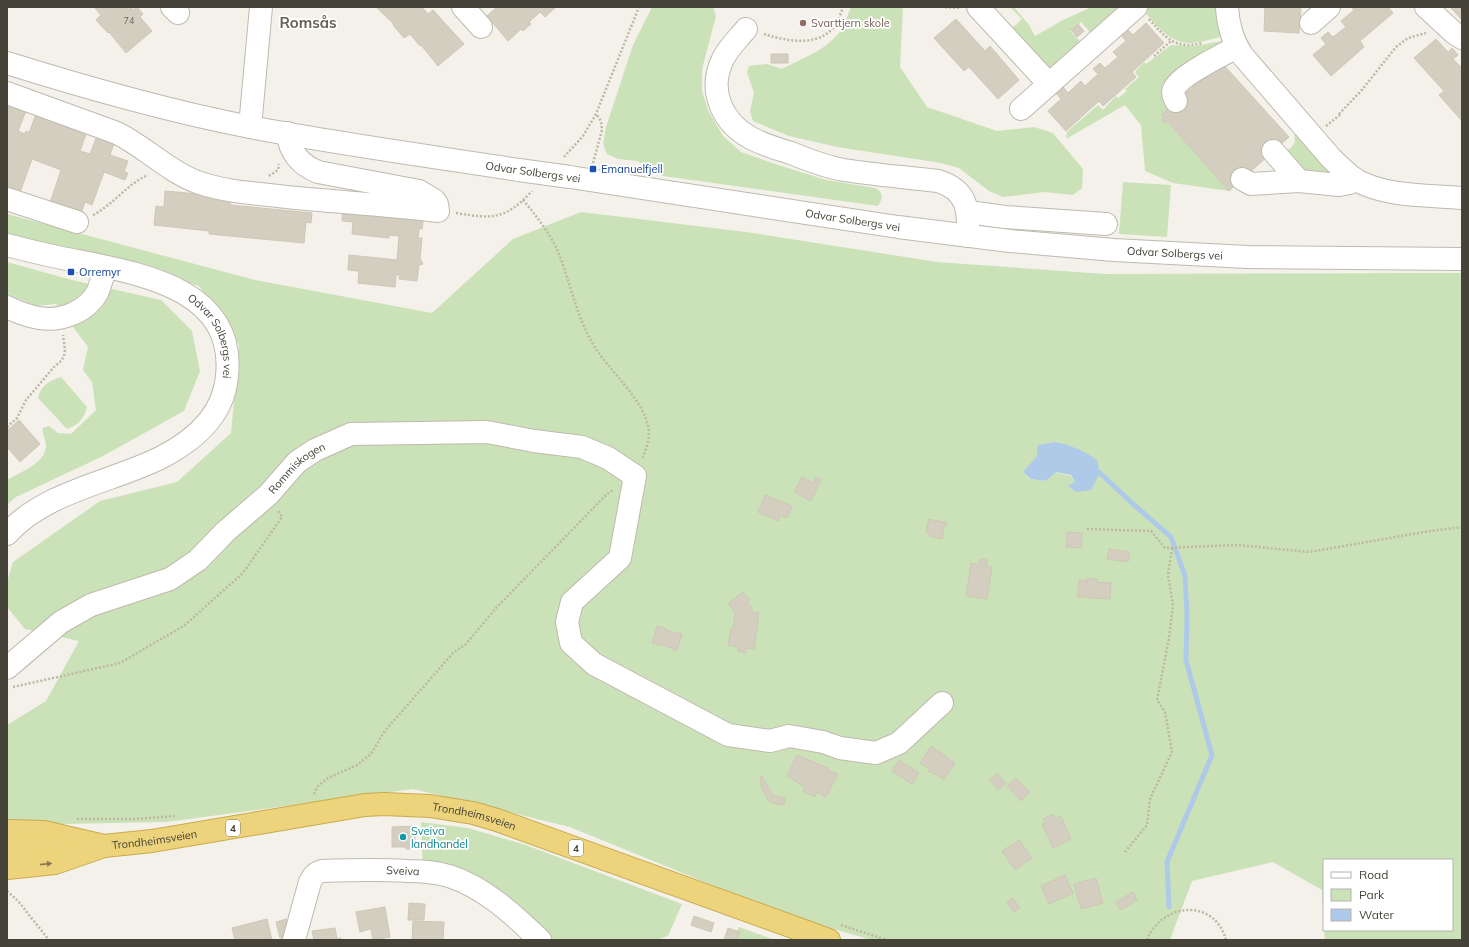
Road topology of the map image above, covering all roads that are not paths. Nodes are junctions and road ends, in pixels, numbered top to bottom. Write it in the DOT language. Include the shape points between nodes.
graph roads {
  1 [pos="262,7"];
  2 [pos="978,7"];
  3 [pos="1227,7"];
  4 [pos="1329,7"];
  5 [pos="1426,7"];
  6 [pos="1140,10"];
  7 [pos="1311,23"];
  8 [pos="746,29"];
  9 [pos="1462,38"];
  10 [pos="1234,41"];
  11 [pos="7,63"];
  12 [pos="1049,84"];
  13 [pos="7,93"];
  14 [pos="1176,101"];
  15 [pos="1021,109"];
  16 [pos="250,127"];
  17 [pos="290,141"];
  18 [pos="1273,151"];
  19 [pos="1242,179"];
  20 [pos="1355,179"];
  21 [pos="1299,181"];
  22 [pos="1462,198"];
  23 [pos="7,199"];
  24 [pos="968,212"];
  25 [pos="77,222"];
  26 [pos="1106,224"];
  27 [pos="968,236"];
  28 [pos="7,245"];
  29 [pos="1462,259"];
  30 [pos="106,267"];
  31 [pos="7,307"];
  32 [pos="7,534"];
  33 [pos="7,668"];
  34 [pos="942,703"];
  35 [pos="7,831"];
  36 [pos="104,846"];
  37 [pos="7,851"];
  38 [pos="7,868"];
  39 [pos="833,932"];
  40 [pos="294,940"];
  41 [pos="540,940"];
  1 -- 16 [label="street"];
  2 -- 12 [label="street"];
  3 -- 10 [label="street"];
  4 -- 7 [label="street"];
  5 -- 9 [label="street"];
  6 -- 12 [label="street"];
  8 -- 24 [label="street" via="722,60 718,70 716,92 722,109 737,128 764,144 841,170 944,182 961,195"];
  10 -- 14 [label="street" via="1217,57 1180,81 1174,88"];
  10 -- 20 [label="street" via="1248,62 1331,158"];
  11 -- 16 [label="street, Odvar Solbergs vei" via="172,110"];
  12 -- 15 [label="street"];
  13 -- 17 [label="street" via="117,133 184,176 215,187 438,211 434,200 419,191 318,172 302,163"];
  16 -- 17 [label="street, Odvar Solbergs vei"];
  17 -- 27 [label="street, Odvar Solbergs vei, bridge" via="519,170 566,168"];
  18 -- 21 [label="street"];
  19 -- 21 [label="street" via="1257,184"];
  20 -- 21 [label="street" via="1339,186"];
  20 -- 22 [label="street" via="1386,191"];
  23 -- 25 [label="street"];
  24 -- 26 [label="street"];
  24 -- 27 [label="street"];
  27 -- 29 [label="street, Odvar Solbergs vei" via="1114,250 1240,257"];
  28 -- 30 [label="street, Odvar Solbergs vei"];
  30 -- 31 [label="street" via="98,291 81,310 49,319 24,314"];
  30 -- 32 [label="street, Odvar Solbergs vei" via="131,272 177,288 209,313 220,330 226,349 226,385 220,402 210,420 182,446 138,468 52,502 30,514"];
  33 -- 34 [label="street, Rommiskogen" via="61,622 91,605 170,579 198,560 225,532 268,495 297,462 315,450 351,434 487,432 582,447 608,458 636,476 620,558 572,602 567,622 571,643 594,664 728,735 770,741 789,736 840,748 876,752 899,743"];
  35 -- 36 [label="highway, Trondheimsveien / 4" via="44,832"];
  36 -- 37 [label="highway"];
  38 -- 36 [label="highway, Trondheimsveien / 4, one-way" via="55,863"];
  36 -- 39 [label="highway, Trondheimsveien / 4" via="152,841 365,805 453,809 497,820"];
  40 -- 41 [label="street, Sveiva" via="310,882 317,872 392,870 436,873 460,880 491,898"];
}
